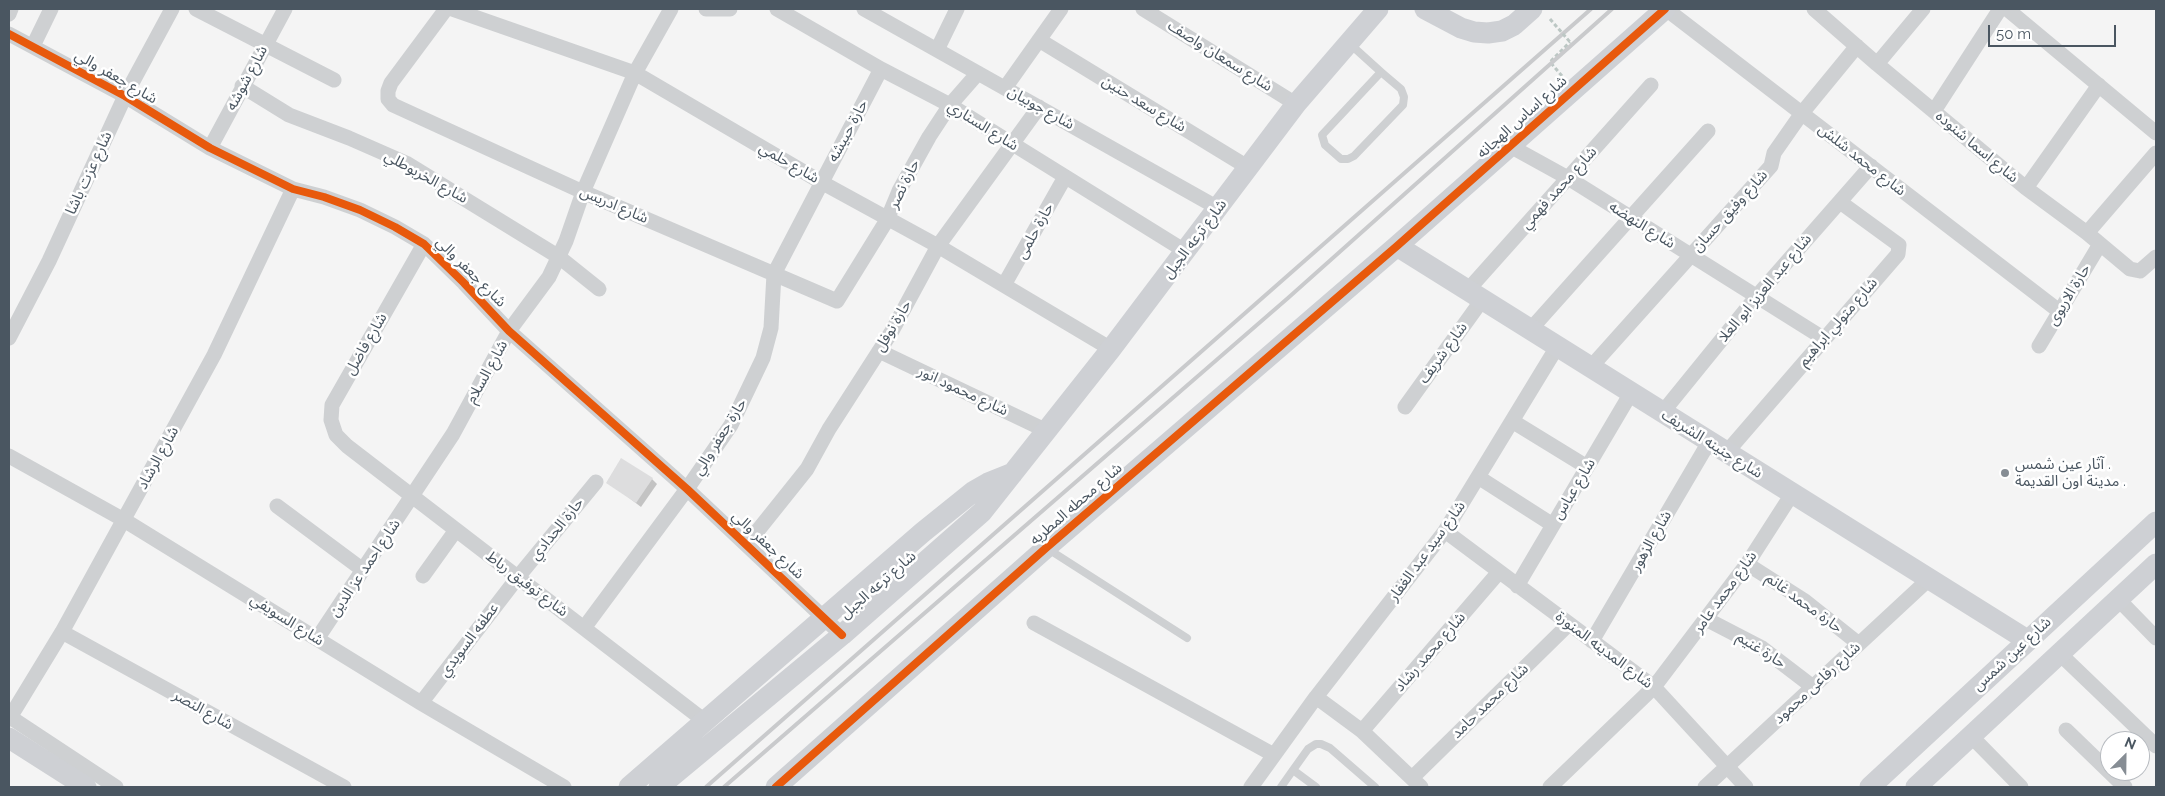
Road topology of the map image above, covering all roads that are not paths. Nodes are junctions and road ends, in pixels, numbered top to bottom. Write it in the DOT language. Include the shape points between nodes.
graph roads {
  1 [pos="11,9"];
  2 [pos="50,9"];
  3 [pos="172,9"];
  4 [pos="196,9"];
  5 [pos="285,9"];
  6 [pos="446,9"];
  7 [pos="452,9"];
  8 [pos="671,9"];
  9 [pos="706,9"];
  10 [pos="730,9"];
  11 [pos="777,9"];
  12 [pos="864,9"];
  13 [pos="957,9"];
  14 [pos="1061,9"];
  15 [pos="1143,9"];
  16 [pos="1378,9"];
  17 [pos="1425,9"];
  18 [pos="1665,9"];
  19 [pos="1923,9"];
  20 [pos="2000,9"];
  21 [pos="2007,9"];
  22 [pos="1821,11"];
  23 [pos="9,14"];
  24 [pos="1541,14"];
  25 [pos="9,34"];
  26 [pos="1039,40"];
  27 [pos="1349,43"];
  28 [pos="265,44"];
  29 [pos="33,46"];
  30 [pos="1857,46"];
  31 [pos="937,50"];
  32 [pos="1877,64"];
  33 [pos="881,68"];
  34 [pos="1381,72"];
  35 [pos="635,73"];
  36 [pos="978,73"];
  37 [pos="334,80"];
  38 [pos="2098,85"];
  39 [pos="242,86"];
  40 [pos="1651,86"];
  41 [pos="1005,88"];
  42 [pos="125,96"];
  43 [pos="1296,104"];
  44 [pos="950,105"];
  45 [pos="1039,108"];
  46 [pos="1934,111"];
  47 [pos="1802,113"];
  48 [pos="1708,131"];
  49 [pos="2156,133"];
  50 [pos="1012,143"];
  51 [pos="1510,146"];
  52 [pos="210,148"];
  53 [pos="2156,153"];
  54 [pos="1870,166"];
  55 [pos="1249,168"];
  56 [pos="1065,177"];
  57 [pos="1568,178"];
  58 [pos="821,182"];
  59 [pos="2026,188"];
  60 [pos="293,189"];
  61 [pos="583,192"];
  62 [pos="1840,202"];
  63 [pos="1218,208"];
  64 [pos="1630,217"];
  65 [pos="888,220"];
  66 [pos="2087,233"];
  67 [pos="424,244"];
  68 [pos="2100,244"];
  69 [pos="938,246"];
  70 [pos="1397,246"];
  71 [pos="1185,251"];
  72 [pos="1691,255"];
  73 [pos="559,257"];
  74 [pos="2151,262"];
  75 [pos="774,274"];
  76 [pos="1004,285"];
  77 [pos="599,289"];
  78 [pos="1474,295"];
  79 [pos="1757,296"];
  80 [pos="838,301"];
  81 [pos="2059,311"];
  82 [pos="1530,330"];
  83 [pos="509,331"];
  84 [pos="9,338"];
  85 [pos="1824,338"];
  86 [pos="2038,346"];
  87 [pos="1557,347"];
  88 [pos="1111,349"];
  89 [pos="879,351"];
  90 [pos="1590,368"];
  91 [pos="1631,393"];
  92 [pos="1404,406"];
  93 [pos="1662,412"];
  94 [pos="1512,421"];
  95 [pos="1047,431"];
  96 [pos="347,446"];
  97 [pos="1717,447"];
  98 [pos="9,456"];
  99 [pos="1588,467"];
  100 [pos="1016,472"];
  101 [pos="1478,477"];
  102 [pos="596,482"];
  103 [pos="688,489"];
  104 [pos="1792,494"];
  105 [pos="413,496"];
  106 [pos="278,506"];
  107 [pos="124,520"];
  108 [pos="2156,522"];
  109 [pos="1553,525"];
  110 [pos="456,530"];
  111 [pos="1445,531"];
  112 [pos="747,544"];
  113 [pos="1046,548"];
  114 [pos="1747,564"];
  115 [pos="2156,564"];
  116 [pos="363,570"];
  117 [pos="1499,572"];
  118 [pos="423,576"];
  119 [pos="518,577"];
  120 [pos="1929,579"];
  121 [pos="1517,586"];
  122 [pos="2118,598"];
  123 [pos="825,618"];
  124 [pos="1706,619"];
  125 [pos="1034,623"];
  126 [pos="1569,624"];
  127 [pos="584,628"];
  128 [pos="62,632"];
  129 [pos="842,634"];
  130 [pos="1187,638"];
  131 [pos="2156,638"];
  132 [pos="317,639"];
  133 [pos="2027,640"];
  134 [pos="1592,641"];
  135 [pos="1859,644"];
  136 [pos="2059,654"];
  137 [pos="1813,687"];
  138 [pos="1654,688"];
  139 [pos="1316,697"];
  140 [pos="421,703"];
  141 [pos="10,718"];
  142 [pos="706,722"];
  143 [pos="2066,730"];
  144 [pos="1362,732"];
  145 [pos="1971,736"];
  146 [pos="9,738"];
  147 [pos="2156,746"];
  148 [pos="1274,754"];
  149 [pos="1727,766"];
  150 [pos="1294,770"];
  151 [pos="1416,782"];
  152 [pos="1921,785"];
  153 [pos="86,787"];
  154 [pos="116,787"];
  155 [pos="344,787"];
  156 [pos="564,787"];
  157 [pos="629,787"];
  158 [pos="658,787"];
  159 [pos="776,787"];
  160 [pos="1251,787"];
  161 [pos="1281,787"];
  162 [pos="1316,787"];
  163 [pos="1375,787"];
  164 [pos="1550,787"];
  165 [pos="1705,787"];
  166 [pos="1746,787"];
  167 [pos="1870,787"];
  168 [pos="2021,787"];
  169 [pos="2125,787"];
  1 -- 23 [label="street"];
  2 -- 29 [label="street"];
  3 -- 42 [label="street, شارع عزت باشا"];
  4 -- 28 [label="street"];
  5 -- 28 [label="street, شارع شوشه"];
  6 -- 61 [label="street, شارع ادريس" via="391,83 388,98 393,105"];
  7 -- 35 [label="street, شارع حلمي"];
  8 -- 35 [label="street, شارع السلام"];
  9 -- 10 [label="street"];
  11 -- 33 [label="street, شارع السناري"];
  12 -- 31 [label="street, شارع جوبيان"];
  13 -- 31 [label="street"];
  14 -- 26 [label="street"];
  15 -- 43 [label="street, شارع سمعان واصف"];
  16 -- 27 [label="street, شارع ترعه الجبل"];
  17 -- 24 [label="street" via="1461,28 1488,33 1502,31"];
  18 -- 47 [label="street, شارع محمد شلش"];
  18 -- 51 [label="street, شارع اساس الهجانه"];
  19 -- 32 [label="street"];
  20 -- 46 [label="street"];
  21 -- 38 [label="street"];
  22 -- 30 [label="street, شارع اسما شنوده"];
  25 -- 29 [label="street, شارع جعفر والي"];
  26 -- 41 [label="street"];
  26 -- 55 [label="street, شارع سعد حنين"];
  27 -- 34 [label="lane"];
  27 -- 43 [label="street, شارع ترعه الجبل"];
  28 -- 37 [label="street"];
  28 -- 39 [label="street, شارع شوشه"];
  29 -- 42 [label="street, شارع جعفر والي"];
  30 -- 32 [label="street, شارع اسما شنوده"];
  30 -- 47 [label="street, شارع وفيق حسان"];
  31 -- 36 [label="street, شارع جوبيان"];
  32 -- 46 [label="street, شارع اسما شنوده"];
  33 -- 44 [label="street, شارع السناري"];
  33 -- 58 [label="street, حارة حبيشه"];
  34 -- 34 [label="lane" via="1401,90 1403,105 1354,156 1341,159 1325,145 1322,135"];
  35 -- 58 [label="street, شارع حلمي"];
  35 -- 61 [label="street, شارع السلام"];
  36 -- 41 [label="street, شارع جوبيان"];
  36 -- 44 [label="street, حارة نصر"];
  38 -- 49 [label="street"];
  38 -- 59 [label="street"];
  39 -- 52 [label="street, شارع شوشه"];
  39 -- 73 [label="street, شارع الخربوطلي" via="289,115 406,162"];
  40 -- 57 [label="street, شارع محمد فهمي"];
  41 -- 45 [label="street, شارع جوبيان"];
  42 -- 52 [label="street, شارع جعفر والي"];
  42 -- 84 [label="street, شارع عزت باشا" via="49,261"];
  43 -- 55 [label="street, شارع ترعه الجبل"];
  44 -- 50 [label="street, شارع السناري"];
  44 -- 65 [label="street, حارة نصر" via="913,163"];
  45 -- 50 [label="street, حارة نوفل"];
  45 -- 63 [label="street, شارع جوبيان"];
  46 -- 59 [label="street, شارع اسما شنوده"];
  47 -- 54 [label="street, شارع محمد شلش"];
  47 -- 72 [label="street, شارع وفيق حسان" via="1774,153 1771,166"];
  48 -- 64 [label="street"];
  50 -- 56 [label="street, شارع السناري"];
  50 -- 69 [label="street, حارة نوفل"];
  51 -- 57 [label="street, شارع النهضه"];
  51 -- 70 [label="street, شارع اساس الهجانه"];
  52 -- 60 [label="street, شارع جعفر والي"];
  53 -- 66 [label="street"];
  54 -- 62 [label="street, شارع عبد العزيز ابو العلا"];
  54 -- 81 [label="street, شارع محمد شلش"];
  55 -- 63 [label="street, شارع ترعه الجبل"];
  56 -- 71 [label="street, شارع السناري"];
  56 -- 76 [label="street, حارة حلمى"];
  57 -- 64 [label="street, شارع النهضه"];
  57 -- 78 [label="street, شارع محمد فهمي"];
  58 -- 65 [label="street, شارع حلمي"];
  58 -- 75 [label="street, حارة حبيشه"];
  59 -- 66 [label="street, شارع اسما شنوده"];
  60 -- 67 [label="street, شارع جعفر والي" via="360,210"];
  60 -- 107 [label="street, شارع الرشاد" via="214,355"];
  61 -- 73 [label="street, شارع السلام"];
  61 -- 75 [label="street, شارع ادريس"];
  62 -- 79 [label="street, شارع عبد العزيز ابو العلا"];
  62 -- 85 [label="street, شارع متولي ابراهيم" via="1899,245 1900,249"];
  63 -- 71 [label="street, شارع ترعه الجبل"];
  64 -- 72 [label="street, شارع النهضه"];
  64 -- 82 [label="street"];
  65 -- 69 [label="street, شارع حلمي"];
  65 -- 80 [label="street, حارة نصر"];
  66 -- 68 [label="street, شارع اسما شنوده"];
  67 -- 83 [label="street, شارع جعفر والي"];
  67 -- 96 [label="street, شارع فاضل" via="332,405 331,420 336,435"];
  68 -- 74 [label="street, شارع اسما شنوده" via="2130,269 2136,271"];
  68 -- 81 [label="street, حارة الاريوى"];
  69 -- 76 [label="street, شارع حلمي"];
  69 -- 89 [label="street, حارة نوفل"];
  70 -- 78 [label="street, شارع جنينه الشريف"];
  70 -- 113 [label="street, شارع محطه المطريه"];
  71 -- 88 [label="street, شارع ترعه الجبل"];
  72 -- 79 [label="street, شارع النهضه"];
  72 -- 90 [label="street, شارع وفيق حسان"];
  73 -- 77 [label="street, شارع الخربوطلي"];
  73 -- 83 [label="street, شارع السلام" via="549,277"];
  75 -- 80 [label="street, شارع ادريس"];
  75 -- 103 [label="street, حارة جعفر والي" via="771,328 763,358 731,425"];
  76 -- 88 [label="street, شارع حلمي"];
  78 -- 82 [label="street, شارع جنينه الشريف"];
  78 -- 92 [label="street, شارع شريف"];
  79 -- 85 [label="street, شارع النهضه"];
  79 -- 93 [label="street, شارع عبد العزيز ابو العلا"];
  81 -- 86 [label="street, حارة الاريوى"];
  82 -- 87 [label="street, شارع جنينه الشريف"];
  83 -- 103 [label="street, شارع جعفر والي"];
  83 -- 105 [label="street, شارع السلام" via="453,434"];
  85 -- 97 [label="street, شارع متولي ابراهيم"];
  87 -- 90 [label="street, شارع جنينه الشريف"];
  87 -- 94 [label="street, شارع سيد عبد الغفار"];
  88 -- 95 [label="street, شارع ترعه الجبل"];
  89 -- 95 [label="street, شارع محمود انور"];
  89 -- 112 [label="street, حارة نوفل" via="807,469"];
  90 -- 91 [label="street, شارع جنينه الشريف"];
  91 -- 93 [label="street, شارع جنينه الشريف"];
  91 -- 99 [label="street, شارع عباس"];
  93 -- 97 [label="street, شارع جنينه الشريف"];
  94 -- 99 [label="street"];
  94 -- 101 [label="street, شارع سيد عبد الغفار"];
  95 -- 100 [label="street, شارع ترعه الجبل"];
  96 -- 105 [label="street, شارع توفيق رباط"];
  97 -- 104 [label="street, شارع جنينه الشريف"];
  97 -- 134 [label="street, شارع الزهور"];
  98 -- 107 [label="street, شارع السويفي"];
  99 -- 109 [label="street, شارع عباس"];
  100 -- 123 [label="street, شارع ترعه الجبل" via="988,483 961,501"];
  100 -- 129 [label="street, شارع ترعه الجبل" via="982,512"];
  101 -- 109 [label="street"];
  101 -- 111 [label="street, شارع سيد عبد الغفار"];
  102 -- 119 [label="street, حارة الحدادي"];
  103 -- 112 [label="street, شارع جعفر والي"];
  103 -- 127 [label="street, حارة جعفر والي"];
  104 -- 114 [label="street, شارع محمد عامر"];
  104 -- 120 [label="street, شارع جنينه الشريف"];
  105 -- 110 [label="street, شارع توفيق رباط"];
  105 -- 116 [label="street, شارع احمد عز الدين"];
  106 -- 116 [label="street"];
  107 -- 128 [label="street, شارع الرشاد"];
  107 -- 132 [label="street, شارع السويفي"];
  108 -- 133 [label="street, شارع عين شمس"];
  109 -- 121 [label="street, شارع عباس"];
  110 -- 118 [label="street"];
  110 -- 119 [label="street, شارع توفيق رباط"];
  111 -- 117 [label="street, شارع المدينه المنورة"];
  111 -- 139 [label="street, شارع سيد عبد الغفار"];
  112 -- 123 [label="street, شارع جعفر والي"];
  113 -- 130 [label="lane"];
  113 -- 159 [label="street, شارع محطه المطريه"];
  114 -- 124 [label="street, شارع محمد عامر"];
  114 -- 135 [label="street, حارة محمد غانم" via="1805,601"];
  115 -- 122 [label="street, شارع عين شمس"];
  116 -- 132 [label="street, شارع احمد عز الدين"];
  117 -- 121 [label="street, شارع المدينه المنورة"];
  117 -- 144 [label="street, شارع محمد رشاد"];
  119 -- 127 [label="street, شارع توفيق رباط"];
  119 -- 140 [label="street, عطفه السويدي"];
  120 -- 133 [label="street, شارع جنينه الشريف"];
  120 -- 135 [label="street, شارع رفاعى محمود"];
  121 -- 126 [label="street, شارع المدينه المنورة"];
  122 -- 131 [label="street"];
  122 -- 136 [label="street, شارع عين شمس"];
  123 -- 129 [label="street, شارع جعفر والي"];
  123 -- 142 [label="street, شارع ترعه الجبل"];
  124 -- 137 [label="street, حارة غنيم" via="1762,648"];
  124 -- 138 [label="street, شارع محمد عامر"];
  125 -- 148 [label="street"];
  126 -- 134 [label="street, شارع المدينه المنورة"];
  126 -- 151 [label="street, شارع محمد حامد"];
  127 -- 142 [label="street, شارع توفيق رباط"];
  128 -- 141 [label="street, شارع الرشاد"];
  128 -- 155 [label="street, شارع النصر"];
  129 -- 158 [label="street, شارع ترعه الجبل"];
  132 -- 140 [label="street, شارع السويفي"];
  133 -- 167 [label="street, شارع عين شمس"];
  134 -- 138 [label="street, شارع المدينه المنورة"];
  135 -- 137 [label="street, شارع رفاعى محمود"];
  136 -- 145 [label="street, شارع عين شمس"];
  136 -- 147 [label="street"];
  137 -- 149 [label="street, شارع رفاعى محمود"];
  138 -- 149 [label="street, شارع المدينه المنورة"];
  138 -- 164 [label="street, شارع محمد عامر"];
  139 -- 144 [label="street"];
  139 -- 148 [label="street, شارع سيد عبد الغفار"];
  140 -- 156 [label="street, شارع السويفي"];
  141 -- 154 [label="street"];
  142 -- 157 [label="street, شارع ترعه الجبل"];
  143 -- 169 [label="street"];
  144 -- 151 [label="street"];
  145 -- 152 [label="street, شارع عين شمس"];
  145 -- 168 [label="street"];
  146 -- 153 [label="street"];
  148 -- 160 [label="street, شارع سيد عبد الغفار"];
  149 -- 165 [label="street, شارع رفاعى محمود"];
  149 -- 166 [label="street, شارع المدينه المنورة"];
  150 -- 161 [label="lane"];
  150 -- 162 [label="lane"];
  150 -- 163 [label="lane" via="1308,749 1321,744"];
}
